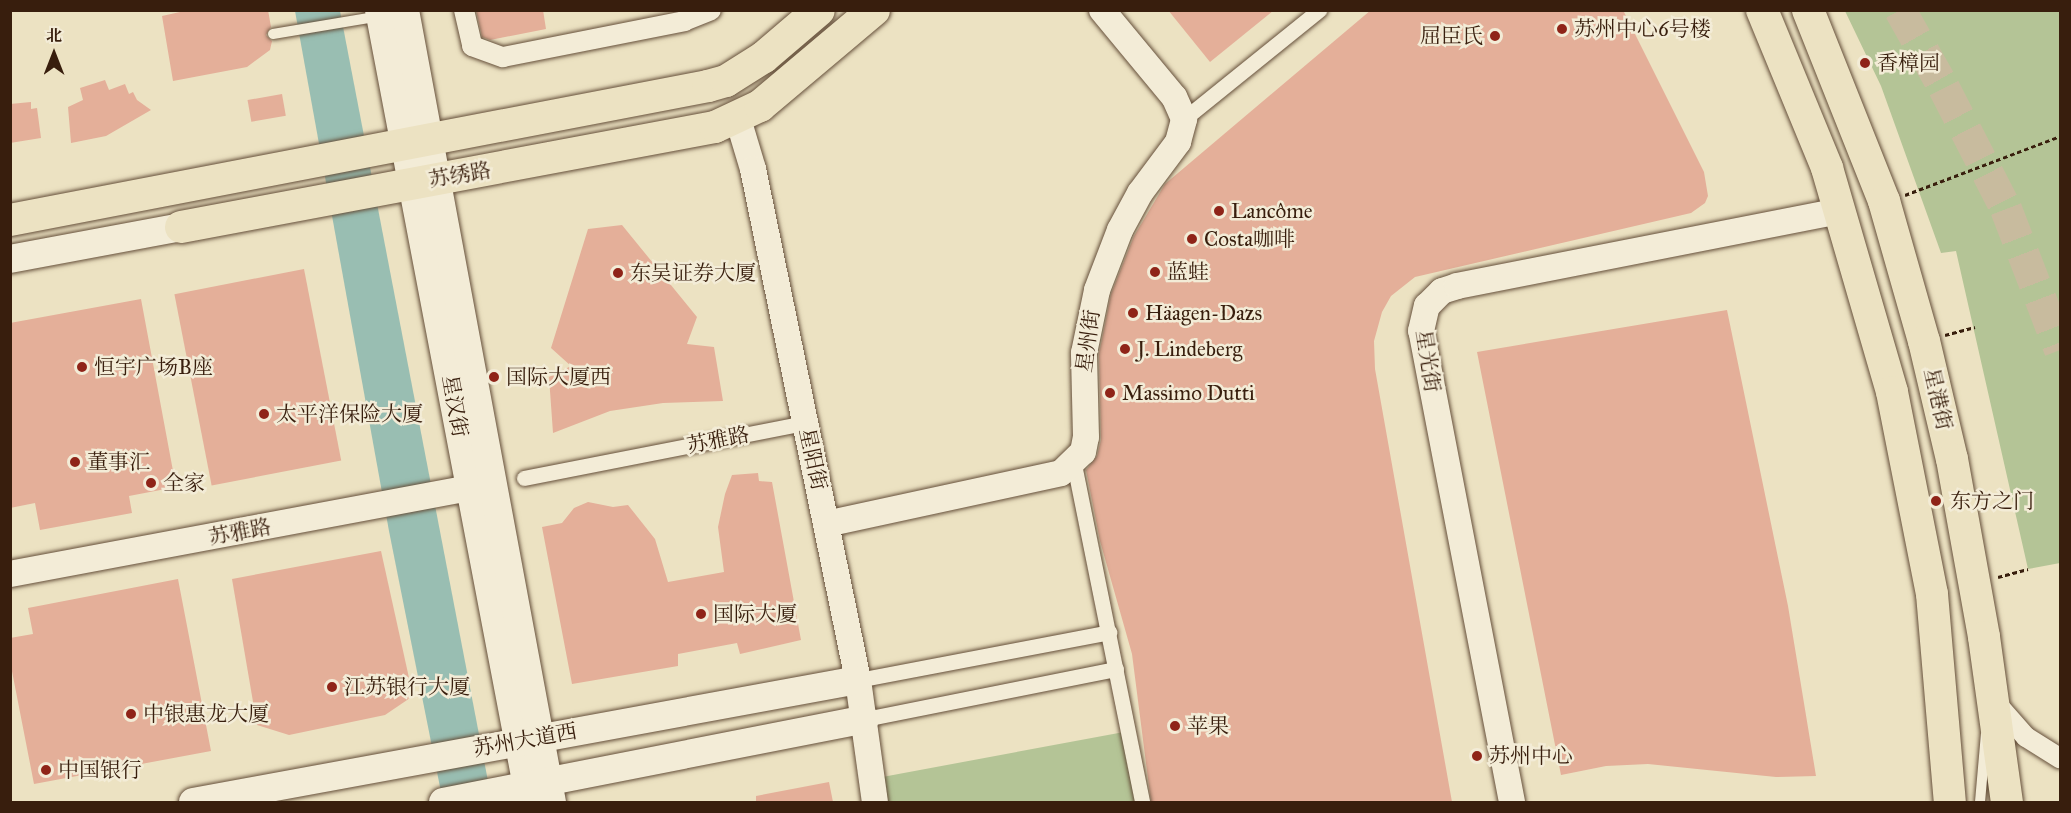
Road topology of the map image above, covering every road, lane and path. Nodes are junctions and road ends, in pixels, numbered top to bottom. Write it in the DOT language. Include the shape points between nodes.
graph roads {
  1 [pos="464,10"];
  2 [pos="711,10"];
  3 [pos="819,10"];
  4 [pos="874,10"];
  5 [pos="1102,10"];
  6 [pos="1319,10"];
  7 [pos="1762,10"];
  8 [pos="1808,10"];
  9 [pos="388,12"];
  10 [pos="273,34"];
  11 [pos="738,119"];
  12 [pos="1184,119"];
  13 [pos="2061,136"];
  14 [pos="405,144"];
  15 [pos="412,183"];
  16 [pos="1884,201"];
  17 [pos="1841,211"];
  18 [pos="10,220"];
  19 [pos="181,227"];
  20 [pos="10,259"];
  21 [pos="1975,327"];
  22 [pos="1924,341"];
  23 [pos="805,423"];
  24 [pos="1074,464"];
  25 [pos="524,478"];
  26 [pos="470,488"];
  27 [pos="826,524"];
  28 [pos="2028,569"];
  29 [pos="10,574"];
  30 [pos="1973,585"];
  31 [pos="1109,632"];
  32 [pos="1116,669"];
  33 [pos="858,680"];
  34 [pos="1994,700"];
  35 [pos="865,718"];
  36 [pos="517,741"];
  37 [pos="2061,758"];
  38 [pos="532,793"];
  39 [pos="193,802"];
  40 [pos="443,802"];
  41 [pos="874,802"];
  42 [pos="1142,802"];
  43 [pos="1512,802"];
  44 [pos="1950,802"];
  45 [pos="1980,802"];
  46 [pos="2007,802"];
  1 -- 2 [label="street" via="472,46 503,57 684,21"];
  3 -- 14 [label="main road, 苏绣路" via="764,57 726,81"];
  4 -- 11 [label="main road, 苏绣路" via="782,89"];
  5 -- 12 [label="street" via="1174,97"];
  6 -- 12 [label="street"];
  7 -- 17 [label="main road, 星港街" via="1813,127"];
  8 -- 16 [label="main road, 星港街"];
  9 -- 10 [label="lane"];
  9 -- 14 [label="main road, 星汉街"];
  11 -- 15 [label="main road, 苏绣路" via="692,133"];
  11 -- 23 [label="street, 星阳街" via="753,169"];
  12 -- 24 [label="street, 星州街" via="1178,141 1129,212 1103,270 1084,353 1086,446"];
  13 -- 16 [label="path" via="1930,189"];
  14 -- 15 [label="main road, 星汉街"];
  14 -- 18 [label="main road, 苏绣路"];
  15 -- 19 [label="main road, 苏绣路"];
  15 -- 26 [label="main road, 星汉街"];
  15 -- 36 [label="main road, 星汉街"];
  16 -- 22 [label="main road, 星港街"];
  17 -- 43 [label="street, 星光街" via="1457,286 1442,291 1427,306 1421,331"];
  17 -- 44 [label="main road, 星港街" via="1892,392 1916,508 1939,647"];
  19 -- 20 [label="main road, 苏绣路"];
  21 -- 22 [label="path"];
  22 -- 30 [label="main road, 星港街" via="1952,459"];
  23 -- 25 [label="street, 苏雅路"];
  23 -- 27 [label="street, 星阳街"];
  24 -- 27 [label="street" via="1061,473"];
  24 -- 31 [label="street"];
  26 -- 29 [label="street, 苏雅路"];
  26 -- 36 [label="main road, 星汉街"];
  27 -- 33 [label="street, 星阳街"];
  28 -- 30 [label="path"];
  30 -- 34 [label="main road, 星港街"];
  31 -- 32 [label="street"];
  31 -- 33 [label="street"];
  32 -- 35 [label="street"];
  32 -- 42 [label="street"];
  33 -- 35 [label="street, 星阳街"];
  33 -- 36 [label="main road, 苏州大道西"];
  34 -- 37 [label="street" via="2014,727"];
  34 -- 45 [label="lane" via="1982,756"];
  34 -- 46 [label="main road, 星港街"];
  35 -- 38 [label="main road"];
  35 -- 41 [label="street, 星阳街"];
  36 -- 38 [label="main road, 星汉街"];
  36 -- 39 [label="main road, 苏州大道西"];
  38 -- 40 [label="main road"];
}
